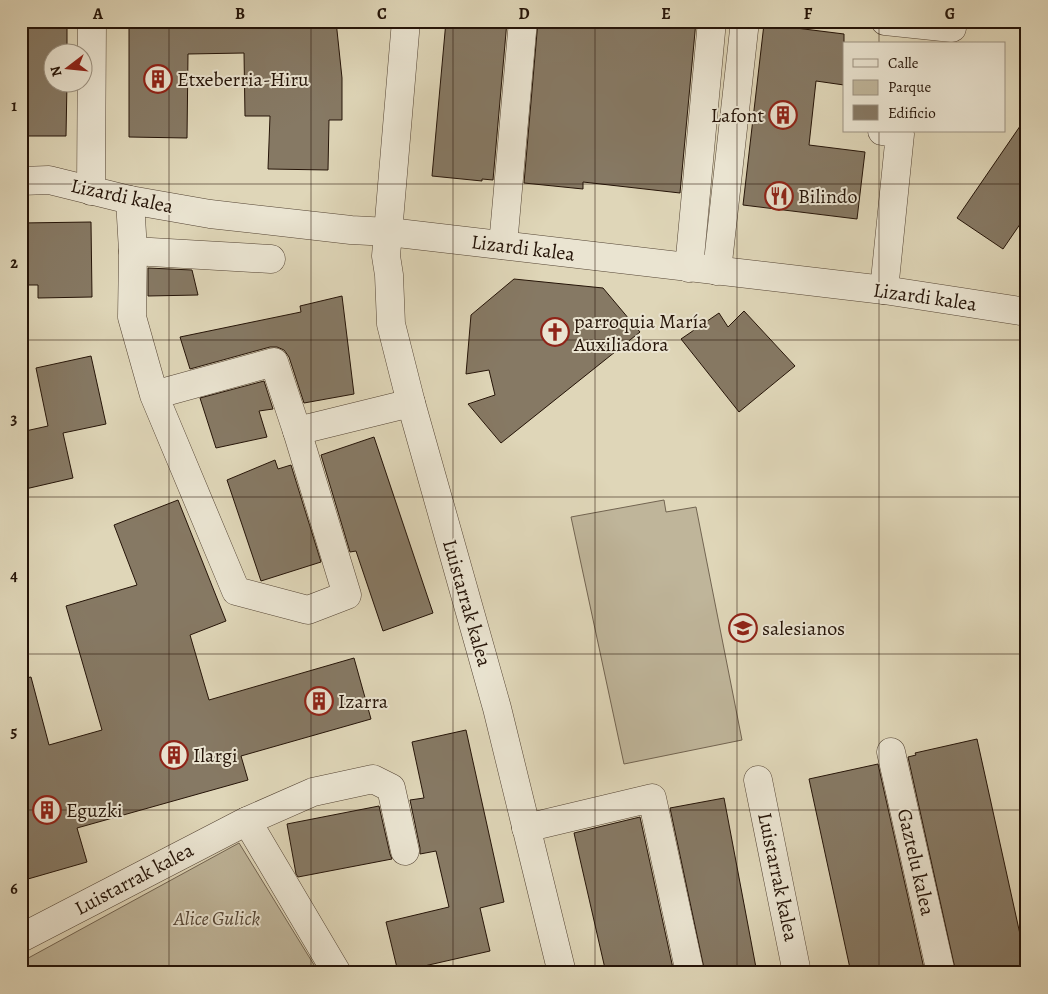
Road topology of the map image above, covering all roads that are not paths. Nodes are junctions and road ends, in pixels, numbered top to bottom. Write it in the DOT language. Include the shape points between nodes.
graph roads {
  1 [pos="92,21"];
  2 [pos="406,21"];
  3 [pos="523,21"];
  4 [pos="712,21"];
  5 [pos="745,21"];
  6 [pos="885,21"];
  7 [pos="952,28"];
  8 [pos="888,132"];
  9 [pos="21,181"];
  10 [pos="91,191"];
  11 [pos="130,200"];
  12 [pos="389,232"];
  13 [pos="502,245"];
  14 [pos="133,250"];
  15 [pos="272,259"];
  16 [pos="689,268"];
  17 [pos="716,271"];
  18 [pos="884,290"];
  19 [pos="1027,312"];
  20 [pos="154,395"];
  21 [pos="411,403"];
  22 [pos="297,431"];
  23 [pos="891,752"];
  24 [pos="758,780"];
  25 [pos="247,820"];
  26 [pos="526,828"];
  27 [pos="405,851"];
  28 [pos="21,938"];
  29 [pos="337,973"];
  30 [pos="562,973"];
  31 [pos="690,973"];
  32 [pos="798,973"];
  33 [pos="941,973"];
  1 -- 10 [label="street"];
  2 -- 12 [label="street, Luistarrak kalea"];
  3 -- 13 [label="street"];
  4 -- 16 [label="street"];
  5 -- 17 [label="street"];
  6 -- 7 [label="street"];
  8 -- 18 [label="street" via="900,134"];
  9 -- 10 [label="street, Lizardi kalea" via="49,180"];
  10 -- 11 [label="street, Lizardi kalea"];
  11 -- 12 [label="street, Lizardi kalea" via="210,214"];
  11 -- 14 [label="street"];
  12 -- 13 [label="street, Lizardi kalea"];
  12 -- 21 [label="street, Luistarrak kalea" via="386,256 391,324"];
  13 -- 16 [label="street, Lizardi kalea"];
  14 -- 15 [label="street"];
  14 -- 20 [label="street" via="132,317"];
  16 -- 17 [label="street, Lizardi kalea"];
  17 -- 18 [label="street, Lizardi kalea"];
  18 -- 19 [label="street, Lizardi kalea"];
  20 -- 22 [label="street" via="274,362"];
  20 -- 22 [label="street" via="236,591 308,610 347,595"];
  21 -- 22 [label="street"];
  21 -- 26 [label="street, Luistarrak kalea" via="497,708"];
  23 -- 33 [label="street, Gaztelu kalea"];
  24 -- 32 [label="street, Luistarrak kalea"];
  25 -- 27 [label="street, Luistarrak kalea" via="313,792 373,779 391,788"];
  25 -- 28 [label="street, Luistarrak kalea"];
  25 -- 29 [label="street"];
  26 -- 30 [label="street, Luistarrak kalea"];
  26 -- 31 [label="street" via="652,798"];
}
